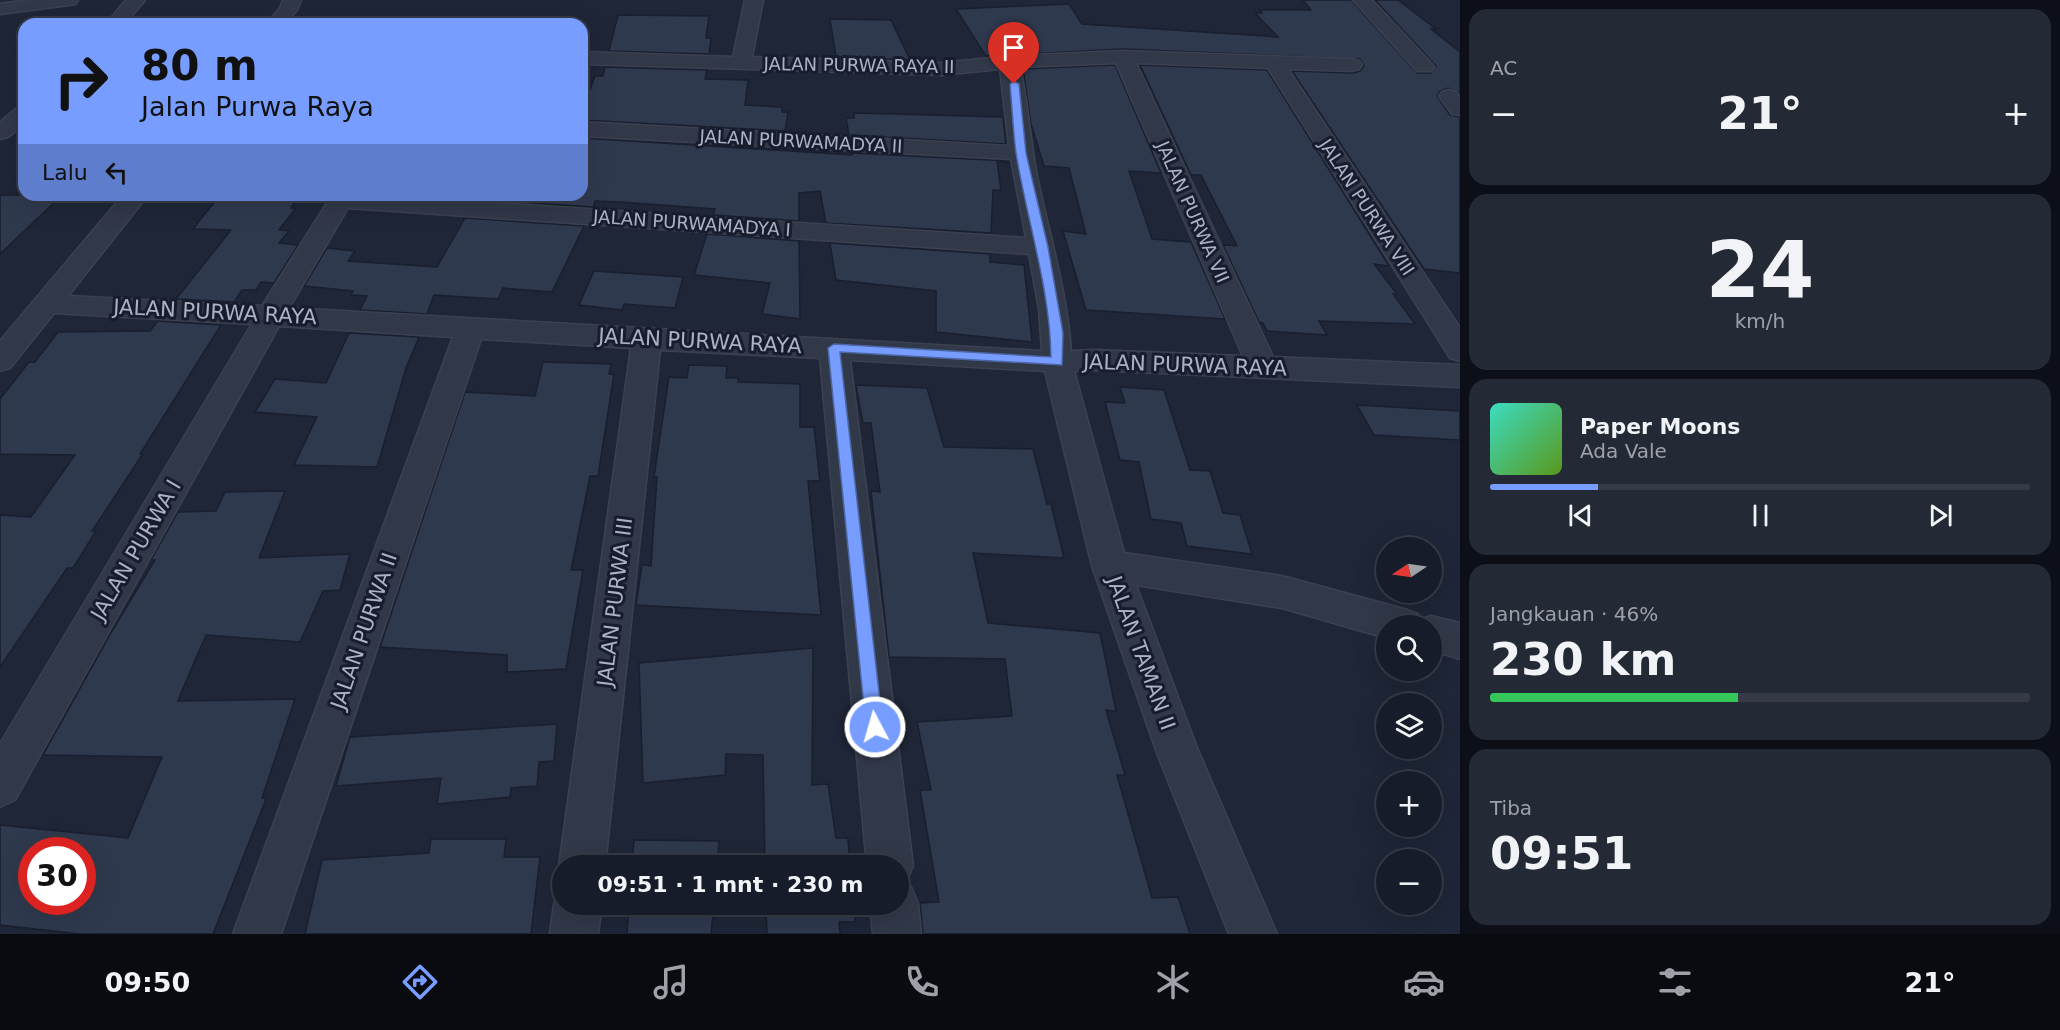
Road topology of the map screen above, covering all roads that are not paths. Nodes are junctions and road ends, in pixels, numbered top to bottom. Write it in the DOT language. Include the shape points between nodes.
graph roads {
  1 [pos="69,0"];
  2 [pos="136,0"];
  3 [pos="292,0"];
  4 [pos="754,0"];
  5 [pos="1362,0"];
  6 [pos="0,9"];
  7 [pos="120,18"];
  8 [pos="281,18"];
  9 [pos="1124,57"];
  10 [pos="588,58"];
  11 [pos="1274,62"];
  12 [pos="741,64"];
  13 [pos="1352,65"];
  14 [pos="1424,67"];
  15 [pos="1012,73"];
  16 [pos="18,118"];
  17 [pos="588,129"];
  18 [pos="0,132"];
  19 [pos="1021,153"];
  20 [pos="131,201"];
  21 [pos="341,201"];
  22 [pos="386,201"];
  23 [pos="1042,247"];
  24 [pos="48,304"];
  25 [pos="271,315"];
  26 [pos="470,328"];
  27 [pos="647,339"];
  28 [pos="834,348"];
  29 [pos="1460,351"];
  30 [pos="0,361"];
  31 [pos="1057,362"];
  32 [pos="1263,367"];
  33 [pos="1460,376"];
  34 [pos="1110,566"];
  35 [pos="1376,618"];
  36 [pos="1442,636"];
  37 [pos="1460,641"];
  38 [pos="0,785"];
  39 [pos="583,855"];
  40 [pos="889,855"];
  41 [pos="577,915"];
  42 [pos="895,915"];
  43 [pos="258,934"];
  44 [pos="574,934"];
  45 [pos="897,934"];
  46 [pos="1253,934"];
  1 -- 6 [label="street"];
  2 -- 7 [label="street"];
  3 -- 8 [label="street"];
  4 -- 12 [label="street"];
  5 -- 14 [label="street"];
  9 -- 11 [label="street"];
  9 -- 15 [label="street"];
  9 -- 32 [label="street, JALAN PURWA VII"];
  10 -- 12 [label="street, JALAN PURWA RAYA II"];
  11 -- 13 [label="street"];
  11 -- 29 [label="street, JALAN PURWA VIII"];
  12 -- 15 [label="street, JALAN PURWA RAYA II"];
  15 -- 19 [label="street, JALAN TAMAN II"];
  16 -- 18 [label="street"];
  17 -- 19 [label="street, JALAN PURWAMADYA II"];
  19 -- 23 [label="street, JALAN TAMAN II"];
  20 -- 24 [label="street"];
  21 -- 25 [label="street, JALAN PURWA I"];
  22 -- 23 [label="street, JALAN PURWAMADYA I"];
  23 -- 31 [label="street, JALAN TAMAN II" via="1057,333"];
  24 -- 25 [label="street, JALAN PURWA RAYA"];
  24 -- 30 [label="street"];
  25 -- 26 [label="street, JALAN PURWA RAYA"];
  25 -- 38 [label="street, JALAN PURWA I"];
  26 -- 27 [label="street, JALAN PURWA RAYA"];
  26 -- 43 [label="street, JALAN PURWA II"];
  27 -- 28 [label="street, JALAN PURWA RAYA"];
  27 -- 39 [label="street, JALAN PURWA III"];
  28 -- 31 [label="street, JALAN PURWA RAYA"];
  28 -- 40 [label="street"];
  31 -- 32 [label="street, JALAN PURWA RAYA"];
  31 -- 34 [label="street, JALAN TAMAN II"];
  32 -- 33 [label="street, JALAN PURWA RAYA"];
  34 -- 35 [label="street" via="1282,592"];
  34 -- 46 [label="street, JALAN TAMAN II" via="1178,753"];
  36 -- 37 [label="street"];
  41 -- 44 [label="street"];
  42 -- 45 [label="street"];
}
